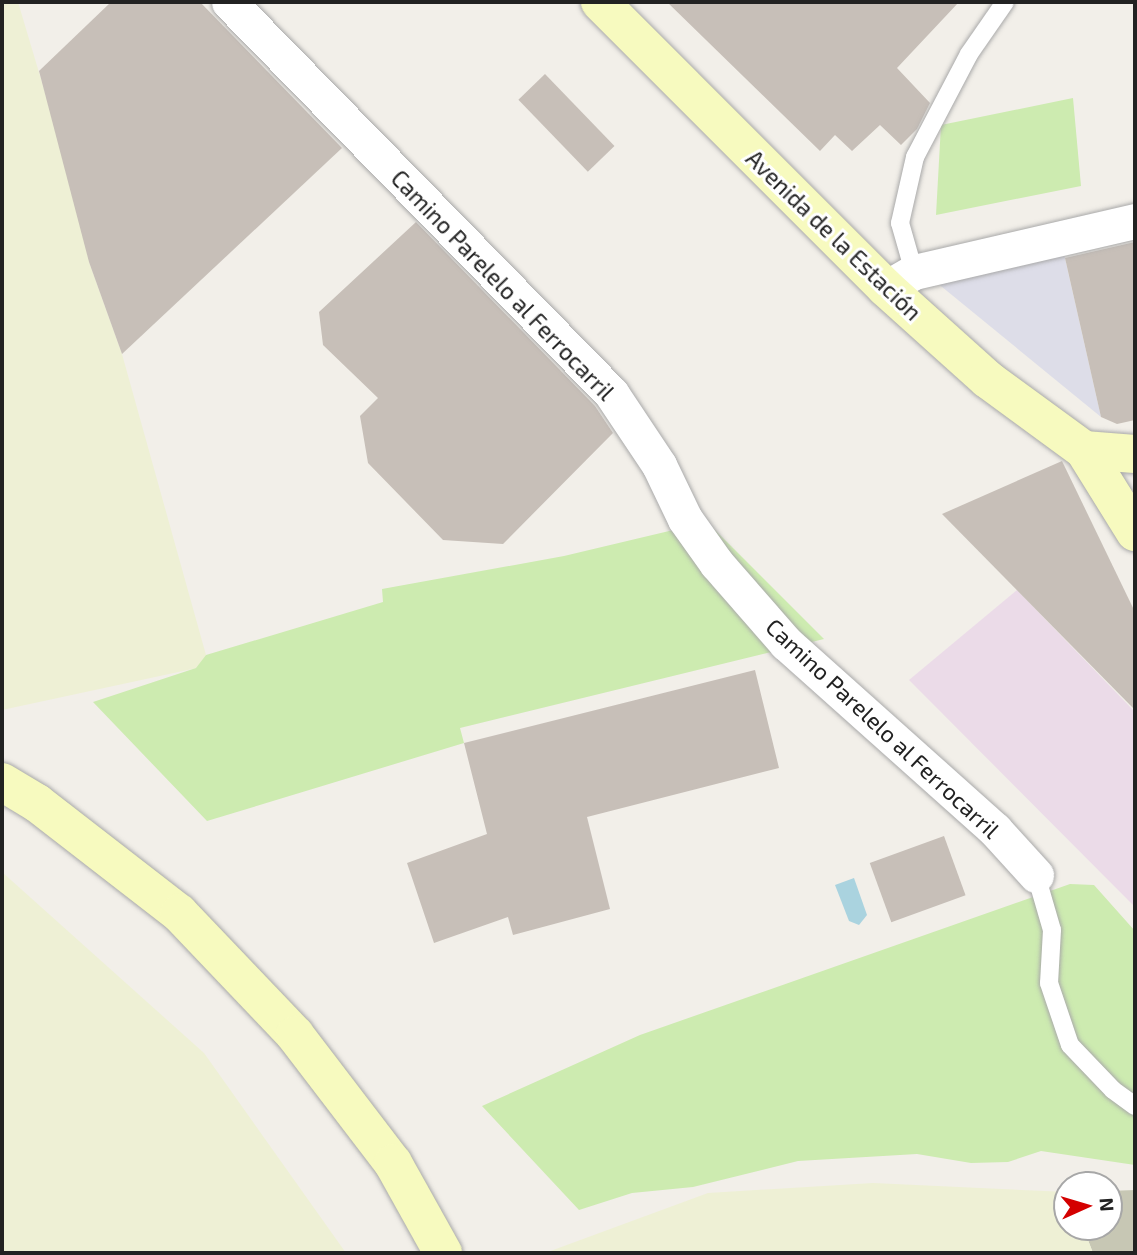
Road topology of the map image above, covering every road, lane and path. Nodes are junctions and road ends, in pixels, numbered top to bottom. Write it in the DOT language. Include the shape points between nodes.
graph roads {
  1 [pos="229,2"];
  2 [pos="600,2"];
  3 [pos="1005,2"];
  4 [pos="1135,221"];
  5 [pos="900,280"];
  6 [pos="1084,450"];
  7 [pos="1135,454"];
  8 [pos="1134,524"];
  9 [pos="2,782"];
  10 [pos="1036,875"];
  11 [pos="1135,1106"];
  12 [pos="443,1253"];
  1 -- 10 [label="street, Camino Parelelo al Ferrocarril" via="611,393 659,465 685,519 717,564 786,643 995,830"];
  2 -- 5 [label="street, Avenida de la Estación"];
  3 -- 5 [label="lane" via="969,54 915,157 900,223"];
  4 -- 5 [label="street"];
  5 -- 6 [label="street, Avenida de la Estación" via="987,379"];
  6 -- 7 [label="street"];
  6 -- 8 [label="street"];
  9 -- 12 [label="street" via="37,803 179,913 295,1035 393,1163"];
  10 -- 11 [label="lane, Camino Parelelo al Ferrocarril" via="1052,930 1049,983 1070,1045"];
}
